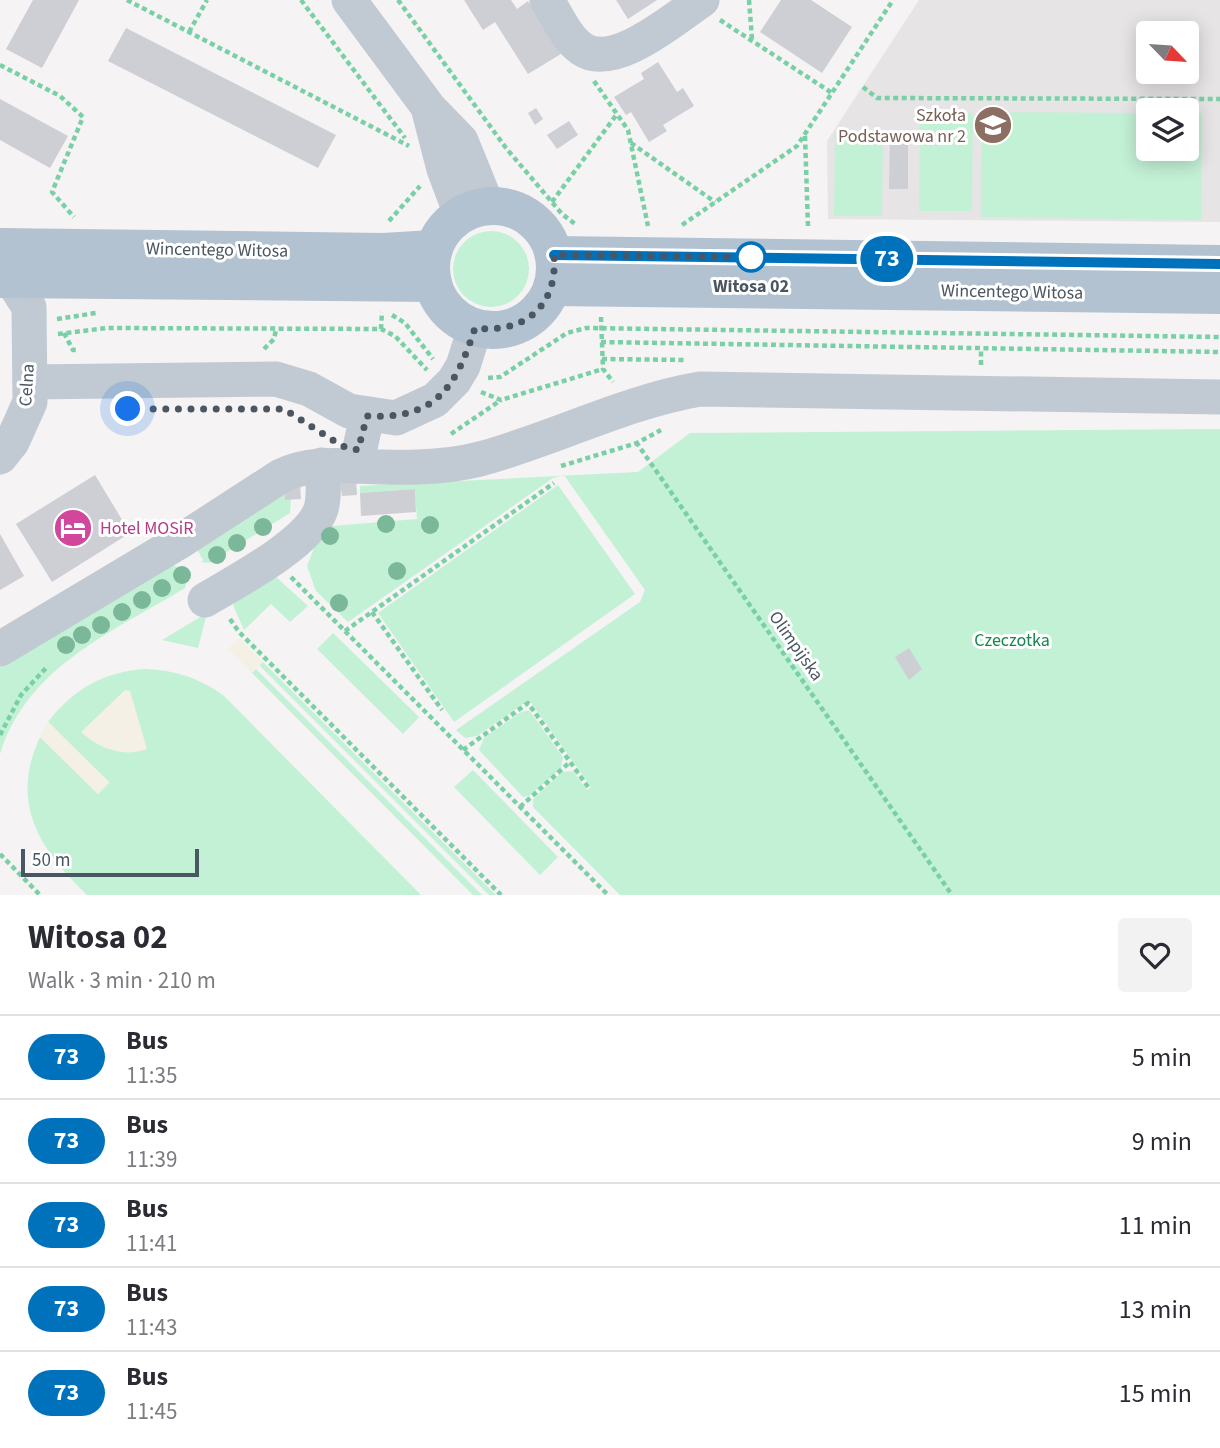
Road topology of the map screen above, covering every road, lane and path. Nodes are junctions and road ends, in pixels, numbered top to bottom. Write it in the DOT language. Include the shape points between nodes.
graph roads {
  1 [pos="127,0"];
  2 [pos="207,0"];
  3 [pos="301,0"];
  4 [pos="349,0"];
  5 [pos="398,0"];
  6 [pos="547,0"];
  7 [pos="749,0"];
  8 [pos="892,0"];
  9 [pos="699,2"];
  10 [pos="189,33"];
  11 [pos="752,39"];
  12 [pos="0,65"];
  13 [pos="592,77"];
  14 [pos="863,88"];
  15 [pos="832,93"];
  16 [pos="1220,99"];
  17 [pos="617,114"];
  18 [pos="805,135"];
  19 [pos="631,143"];
  20 [pos="421,183"];
  21 [pos="552,202"];
  22 [pos="715,202"];
  23 [pos="474,210"];
  24 [pos="67,218"];
  25 [pos="75,218"];
  26 [pos="88,218"];
  27 [pos="384,223"];
  28 [pos="583,226"];
  29 [pos="638,226"];
  30 [pos="648,226"];
  31 [pos="659,226"];
  32 [pos="669,226"];
  33 [pos="680,226"];
  34 [pos="693,226"];
  35 [pos="795,226"];
  36 [pos="808,226"];
  37 [pos="821,226"];
  38 [pos="1220,264"];
  39 [pos="433,266"];
  40 [pos="553,271"];
  41 [pos="603,286"];
  42 [pos="21,293"];
  43 [pos="1220,295"];
  44 [pos="108,311"];
  45 [pos="368,315"];
  46 [pos="475,328"];
  47 [pos="601,328"];
  48 [pos="276,330"];
  49 [pos="64,333"];
  50 [pos="1220,337"];
  51 [pos="601,342"];
  52 [pos="981,348"];
  53 [pos="251,349"];
  54 [pos="86,350"];
  55 [pos="1220,352"];
  56 [pos="981,365"];
  57 [pos="603,369"];
  58 [pos="457,375"];
  59 [pos="30,382"];
  60 [pos="1220,397"];
  61 [pos="501,400"];
  62 [pos="624,410"];
  63 [pos="367,416"];
  64 [pos="671,424"];
  65 [pos="654,434"];
  66 [pos="444,439"];
  67 [pos="637,443"];
  68 [pos="0,457"];
  69 [pos="322,465"];
  70 [pos="356,466"];
  71 [pos="552,468"];
  72 [pos="554,483"];
  73 [pos="271,557"];
  74 [pos="209,597"];
  75 [pos="372,612"];
  76 [pos="345,631"];
  77 [pos="0,649"];
  78 [pos="46,668"];
  79 [pos="442,710"];
  80 [pos="0,735"];
  81 [pos="463,750"];
  82 [pos="570,762"];
  83 [pos="588,787"];
  84 [pos="520,807"];
  85 [pos="0,854"];
  86 [pos="40,895"];
  87 [pos="501,895"];
  88 [pos="607,895"];
  89 [pos="952,895"];
  1 -- 10 [label="path"];
  2 -- 10 [label="path"];
  3 -- 10 [label="path" via="413,148"];
  4 -- 23 [label="street" via="429,108 444,169"];
  5 -- 21 [label="path" via="506,148"];
  6 -- 9 [label="street" via="580,48 601,55 622,52"];
  7 -- 11 [label="path"];
  8 -- 15 [label="path"];
  9 -- 11 [label="path"];
  11 -- 15 [label="path"];
  12 -- 25 [label="path" via="60,96 83,117 52,192"];
  13 -- 17 [label="path"];
  14 -- 16 [label="path" via="877,98"];
  15 -- 18 [label="path"];
  17 -- 19 [label="path"];
  17 -- 21 [label="path"];
  18 -- 22 [label="path" via="797,146"];
  18 -- 36 [label="path"];
  19 -- 22 [label="path"];
  19 -- 30 [label="path"];
  20 -- 27 [label="path"];
  21 -- 28 [label="path" via="573,224"];
  22 -- 33 [label="path"];
  23 -- 39 [label="main road" via="444,229"];
  23 -- 40 [label="main road" via="509,207 530,217 545,234"];
  24 -- 25 [label="path"];
  25 -- 26 [label="path"];
  29 -- 30 [label="path"];
  30 -- 31 [label="path"];
  32 -- 33 [label="path"];
  33 -- 34 [label="path"];
  35 -- 36 [label="path"];
  36 -- 37 [label="path"];
  38 -- 40 [label="main road, Wincentego Witosa"];
  39 -- 42 [label="main road, Wincentego Witosa"];
  39 -- 42 [label="main road, Wincentego Witosa" via="383,252"];
  39 -- 46 [label="main road" via="441,303"];
  40 -- 41 [label="main road, Wincentego Witosa"];
  40 -- 46 [label="main road" via="543,304 530,318 513,327"];
  41 -- 43 [label="main road, Wincentego Witosa"];
  41 -- 47 [label="path"];
  42 -- 44 [label="path"];
  42 -- 49 [label="path"];
  42 -- 59 [label="street, Celna"];
  45 -- 58 [label="path" via="400,319 433,358"];
  46 -- 58 [label="street"];
  47 -- 50 [label="path"];
  47 -- 51 [label="path"];
  47 -- 58 [label="path" via="568,333 500,377"];
  48 -- 49 [label="path" via="107,328"];
  48 -- 53 [label="path" via="265,349"];
  48 -- 58 [label="path" via="389,331 424,369"];
  49 -- 54 [label="path" via="73,350"];
  51 -- 52 [label="path"];
  51 -- 57 [label="path"];
  52 -- 55 [label="path"];
  52 -- 56 [label="path"];
  57 -- 61 [label="path"];
  57 -- 62 [label="path"];
  58 -- 61 [label="path"];
  58 -- 63 [label="street" via="435,400 415,411 396,418"];
  59 -- 63 [label="street" via="276,379"];
  59 -- 68 [label="street, Celna" via="24,419"];
  60 -- 62 [label="street" via="700,389"];
  61 -- 66 [label="path"];
  62 -- 65 [label="path"];
  62 -- 67 [label="path, Olimpijska"];
  62 -- 70 [label="street" via="479,459"];
  63 -- 70 [label="street"];
  64 -- 65 [label="path"];
  65 -- 67 [label="path"];
  67 -- 71 [label="path"];
  67 -- 89 [label="path, Olimpijska"];
  69 -- 70 [label="street"];
  69 -- 73 [label="street" via="323,494 313,524"];
  69 -- 77 [label="street" via="281,476"];
  72 -- 75 [label="path"];
  73 -- 74 [label="street"];
  73 -- 76 [label="path"];
  74 -- 87 [label="path"];
  75 -- 76 [label="path"];
  75 -- 79 [label="path"];
  76 -- 81 [label="path"];
  78 -- 80 [label="path" via="21,695"];
  81 -- 82 [label="path" via="527,703"];
  81 -- 84 [label="path"];
  82 -- 83 [label="path"];
  82 -- 84 [label="path"];
  84 -- 88 [label="path"];
  85 -- 86 [label="path"];
}
